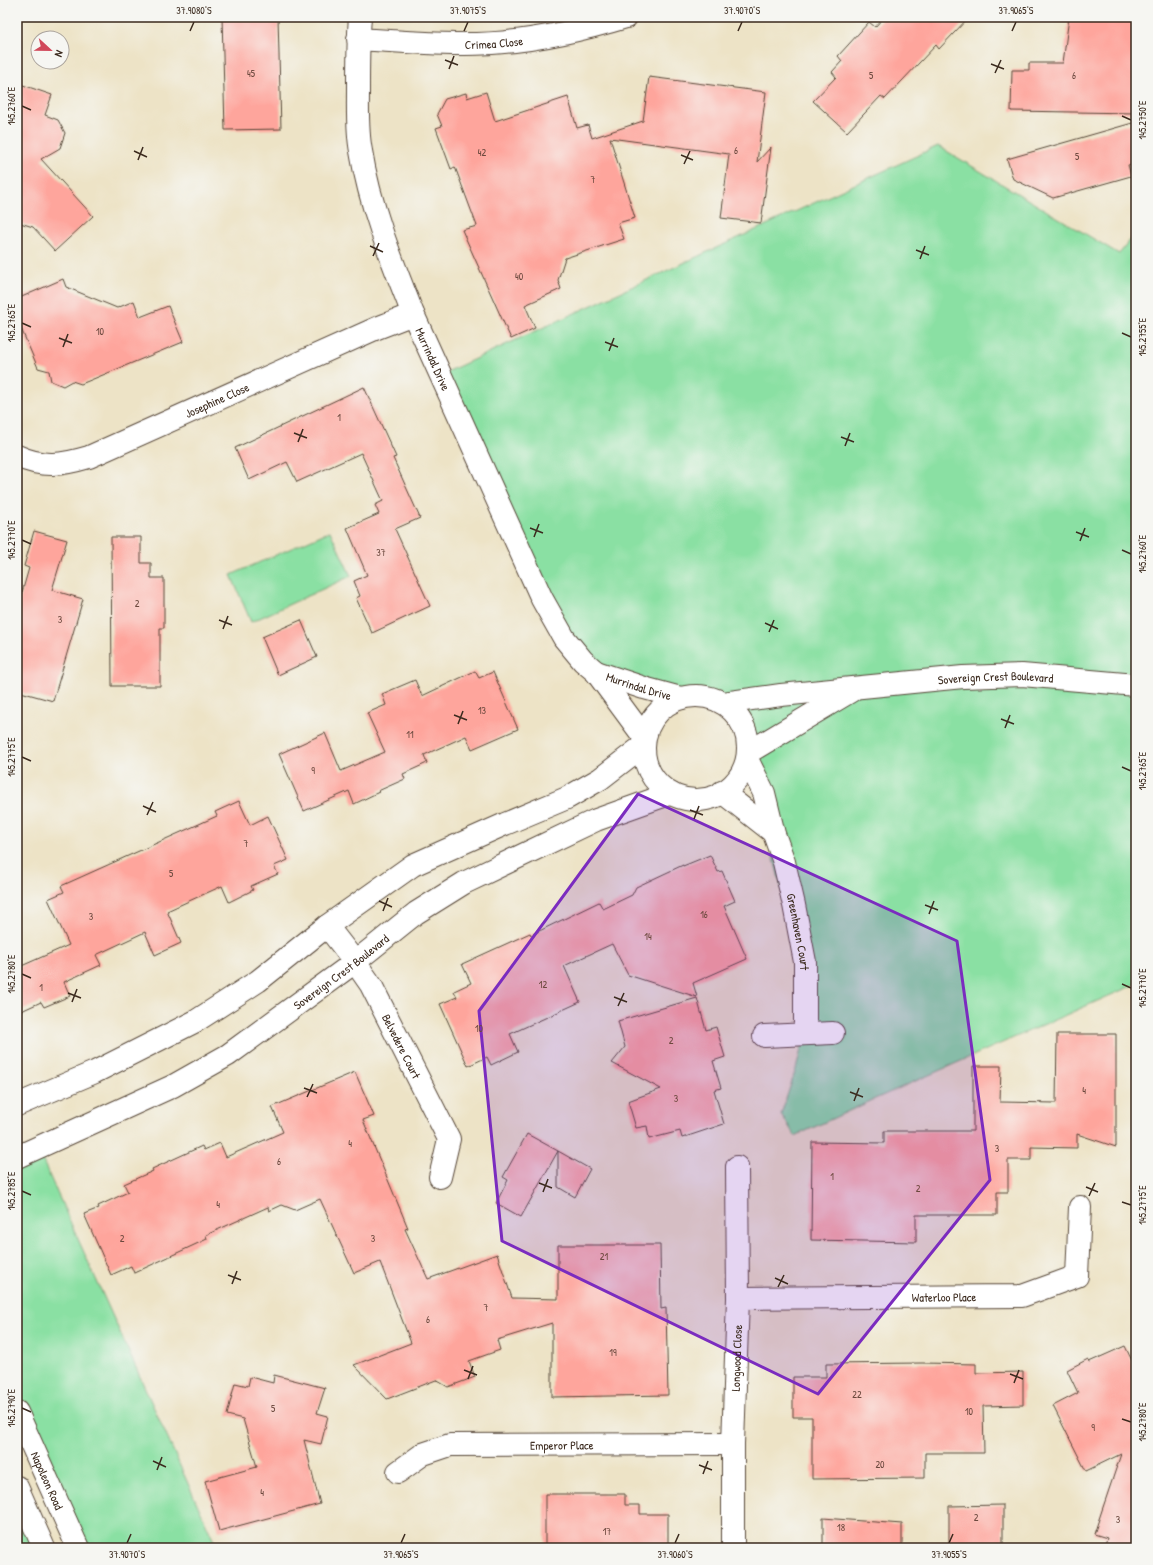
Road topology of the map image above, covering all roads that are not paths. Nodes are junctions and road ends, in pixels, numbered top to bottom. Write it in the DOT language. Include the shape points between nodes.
graph roads {
  1 [pos="360,17"];
  2 [pos="626,17"];
  3 [pos="358,39"];
  4 [pos="413,314"];
  5 [pos="17,456"];
  6 [pos="596,672"];
  7 [pos="1136,685"];
  8 [pos="855,688"];
  9 [pos="681,698"];
  10 [pos="723,703"];
  11 [pos="644,741"];
  12 [pos="749,756"];
  13 [pos="722,792"];
  14 [pos="669,794"];
  15 [pos="773,832"];
  16 [pos="327,926"];
  17 [pos="356,962"];
  18 [pos="833,1033"];
  19 [pos="805,1034"];
  20 [pos="764,1036"];
  21 [pos="17,1105"];
  22 [pos="17,1157"];
  23 [pos="736,1168"];
  24 [pos="440,1177"];
  25 [pos="1080,1207"];
  26 [pos="738,1298"];
  27 [pos="17,1412"];
  28 [pos="733,1444"];
  29 [pos="398,1472"];
  30 [pos="17,1487"];
  31 [pos="44,1548"];
  32 [pos="78,1548"];
  33 [pos="733,1548"];
  1 -- 3 [label="street, Murrindal Drive"];
  2 -- 3 [label="street, Crimea Close" via="550,36 505,42 459,44"];
  3 -- 4 [label="street, Murrindal Drive" via="360,150 382,231"];
  4 -- 5 [label="street, Josephine Close" via="89,458 53,465 36,463"];
  4 -- 6 [label="street, Murrindal Drive" via="542,599 564,638"];
  6 -- 9 [label="street, Murrindal Drive"];
  6 -- 11 [label="street, Murrindal Drive"];
  7 -- 8 [label="street, Sovereign Crest Boulevard" via="1022,675 963,677"];
  8 -- 10 [label="street, Sovereign Crest Boulevard"];
  8 -- 12 [label="street, Sovereign Crest Boulevard"];
  9 -- 10 [label="street" via="704,696"];
  9 -- 11 [label="street" via="666,706 652,719"];
  10 -- 12 [label="street" via="738,716 746,732"];
  11 -- 14 [label="street" via="645,762 654,780"];
  11 -- 16 [label="street" via="600,779 567,798 413,865"];
  12 -- 13 [label="street" via="742,772"];
  12 -- 15 [label="street, Greenhaven Court" via="764,793"];
  13 -- 14 [label="street" via="706,800 688,800"];
  13 -- 15 [label="street"];
  14 -- 17 [label="street, Sovereign Crest Boulevard" via="596,820 464,883 416,913"];
  15 -- 19 [label="street, Greenhaven Court" via="789,880 805,962"];
  16 -- 17 [label="street, Belvedere Court"];
  16 -- 21 [label="street" via="258,981 196,1021 95,1072"];
  17 -- 22 [label="street, Sovereign Crest Boulevard" via="228,1055 173,1086"];
  17 -- 24 [label="street, Belvedere Court" via="371,985 449,1139"];
  18 -- 19 [label="street"];
  19 -- 20 [label="street"];
  23 -- 26 [label="street, Longwood Close"];
  25 -- 26 [label="street, Waterloo Place" via="1077,1276 1022,1296"];
  26 -- 28 [label="street, Longwood Close"];
  27 -- 32 [label="street, Napoleon Road"];
  28 -- 29 [label="street, Emperor Place" via="450,1444 423,1454"];
  28 -- 33 [label="street, Longwood Close"];
  30 -- 31 [label="street"];
}
